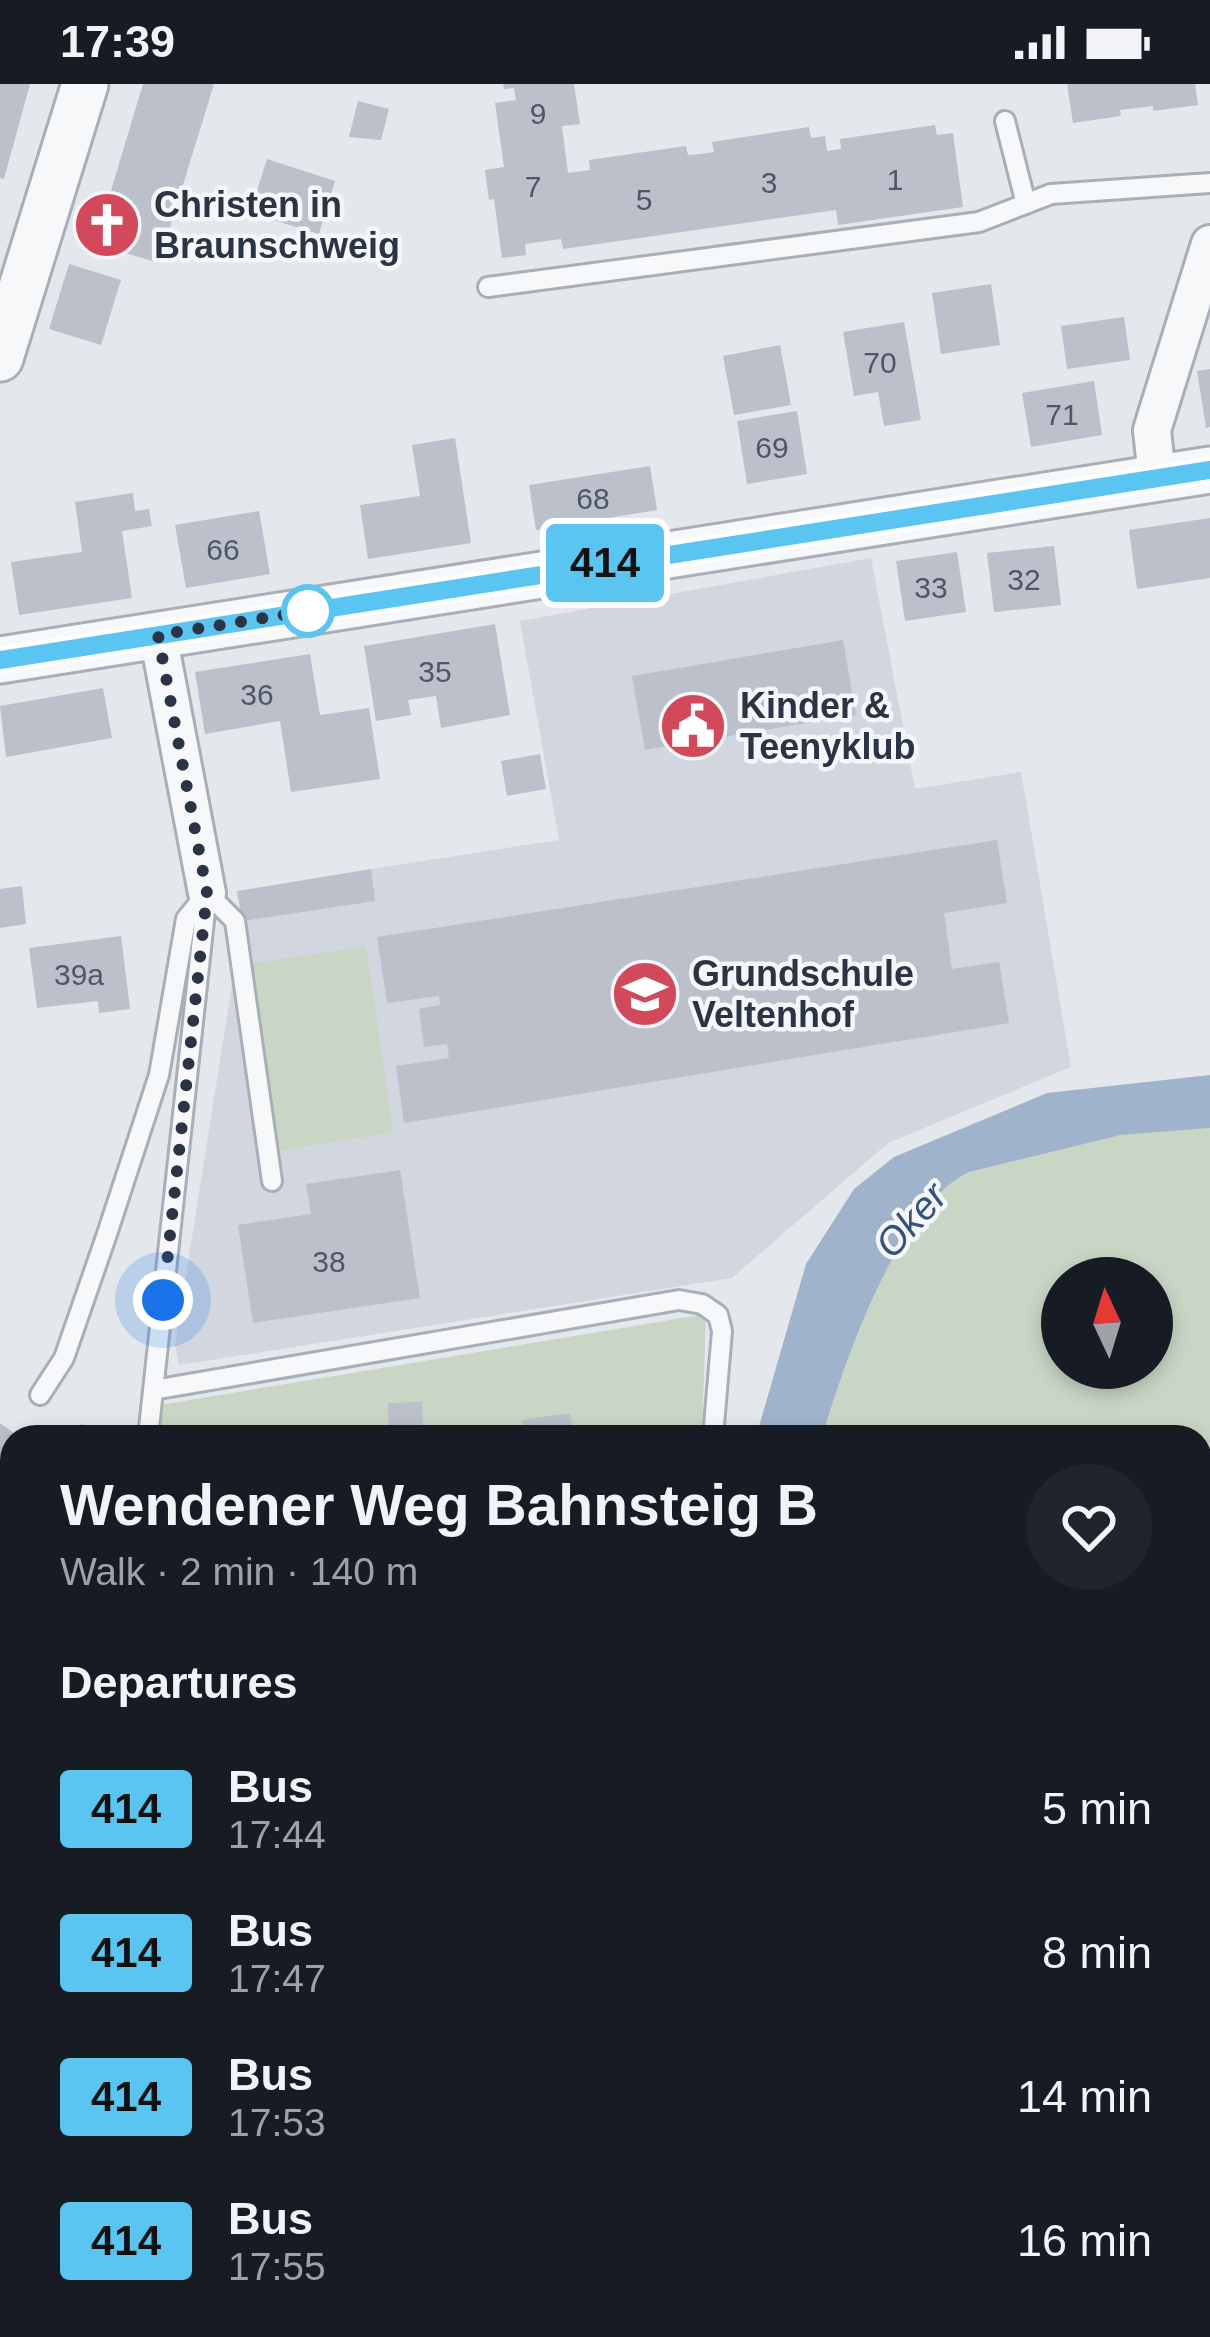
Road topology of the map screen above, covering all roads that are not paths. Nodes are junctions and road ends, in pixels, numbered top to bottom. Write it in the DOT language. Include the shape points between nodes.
graph roads {
  1 [pos="86,84"];
  2 [pos="1005,121"];
  3 [pos="1210,183"];
  4 [pos="1026,204"];
  5 [pos="1210,244"];
  6 [pos="488,286"];
  7 [pos="0,358"];
  8 [pos="1210,470"];
  9 [pos="1157,477"];
  10 [pos="158,635"];
  11 [pos="0,660"];
  12 [pos="207,893"];
  13 [pos="272,1180"];
  14 [pos="153,1390"];
  15 [pos="40,1395"];
  16 [pos="149,1425"];
  17 [pos="713,1425"];
  1 -- 7 [label="street"];
  2 -- 4 [label="lane"];
  3 -- 4 [label="lane" via="1051,194"];
  4 -- 6 [label="lane" via="979,222"];
  5 -- 9 [label="street" via="1152,430"];
  8 -- 9 [label="street"];
  9 -- 10 [label="street"];
  10 -- 11 [label="street"];
  10 -- 12 [label="street"];
  12 -- 13 [label="lane" via="235,921"];
  12 -- 14 [label="lane"];
  12 -- 15 [label="lane" via="186,919 159,1075 107,1234 64,1358"];
  14 -- 16 [label="lane"];
  14 -- 17 [label="lane" via="679,1300 718,1315"];
}
